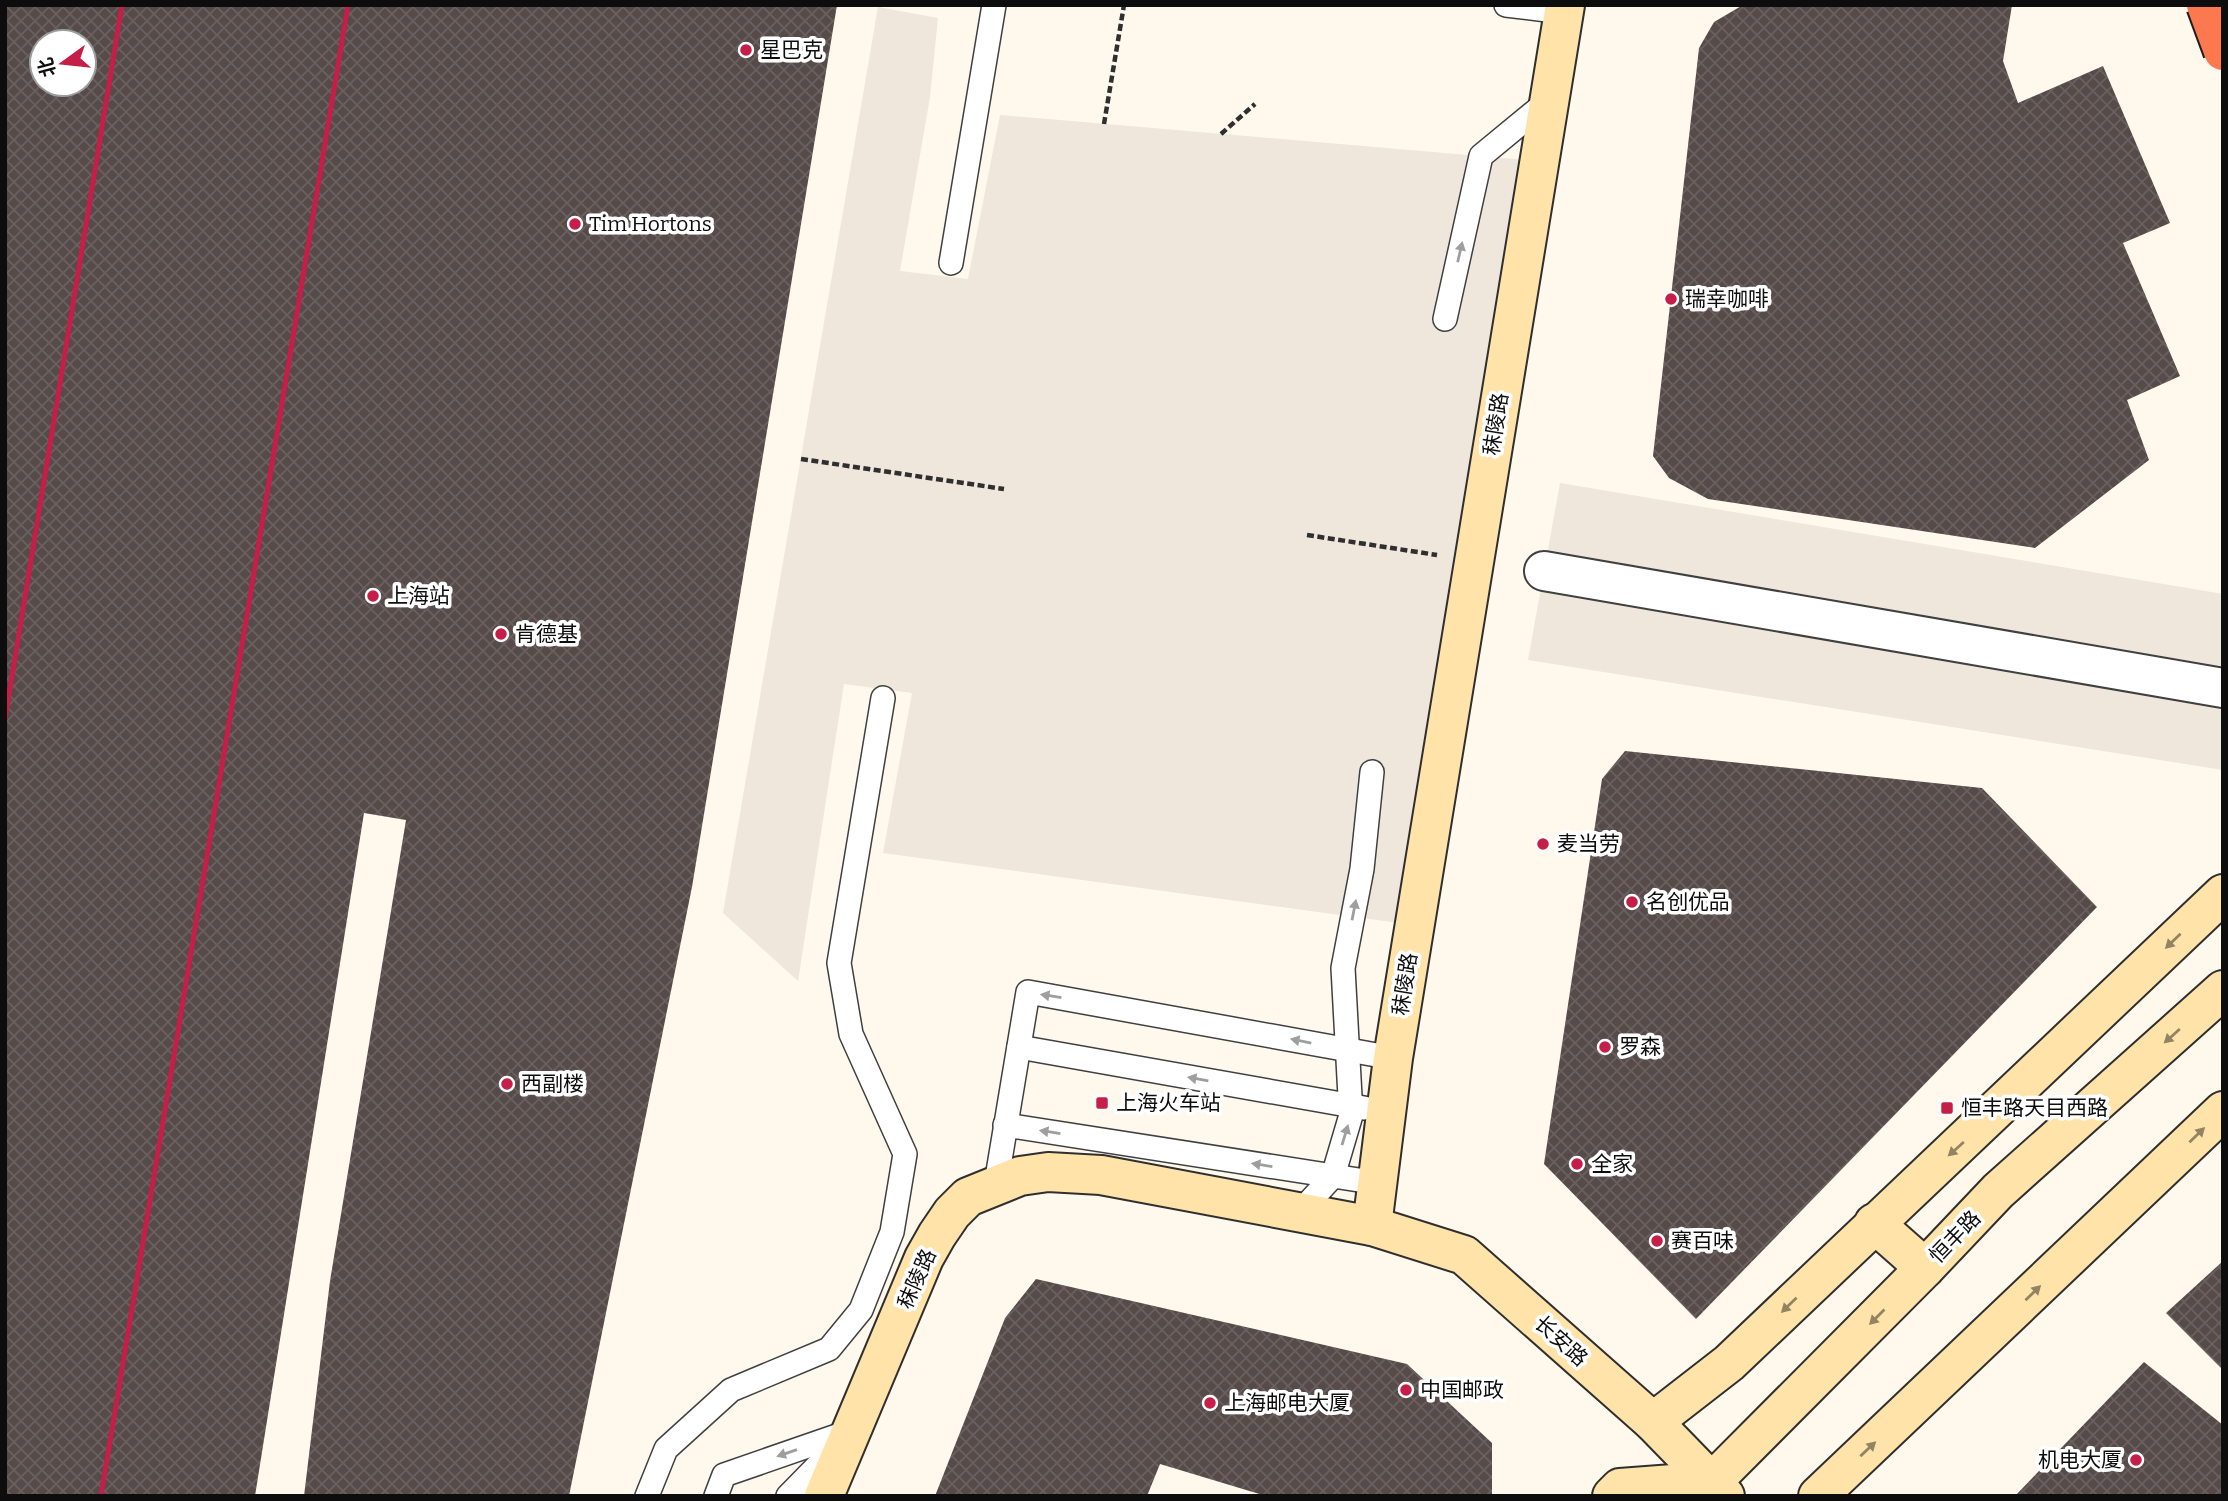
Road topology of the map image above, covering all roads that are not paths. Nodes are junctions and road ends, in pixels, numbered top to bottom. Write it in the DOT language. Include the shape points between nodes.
graph roads {
  1 [pos="994,5"];
  2 [pos="1507,5"];
  3 [pos="2206,5"];
  4 [pos="1564,9"];
  5 [pos="2223,51"];
  6 [pos="1549,100"];
  7 [pos="951,263"];
  8 [pos="1445,319"];
  9 [pos="1544,571"];
  10 [pos="2223,688"];
  11 [pos="883,698"];
  12 [pos="1372,772"];
  13 [pos="2223,894"];
  14 [pos="2223,990"];
  15 [pos="1018,1047"];
  16 [pos="1348,1049"];
  17 [pos="1393,1058"];
  18 [pos="1369,1109"];
  19 [pos="2223,1111"];
  20 [pos="1005,1125"];
  21 [pos="1333,1176"];
  22 [pos="1378,1183"];
  23 [pos="996,1184"];
  24 [pos="1299,1213"];
  25 [pos="1874,1223"];
  26 [pos="1372,1226"];
  27 [pos="1925,1268"];
  28 [pos="1653,1422"];
  29 [pos="851,1431"];
  30 [pos="1712,1491"];
  31 [pos="646,1496"];
  32 [pos="716,1496"];
  33 [pos="788,1496"];
  34 [pos="824,1496"];
  35 [pos="1612,1496"];
  36 [pos="1818,1496"];
  1 -- 7 [label="lane"];
  2 -- 4 [label="lane"];
  3 -- 5 [label="highway, bridge"];
  4 -- 6 [label="street, 秣陵路"];
  8 -- 6 [label="lane, one-way" via="1481,156"];
  6 -- 17 [label="street, 秣陵路"];
  9 -- 10 [label="street"];
  11 -- 31 [label="lane" via="839,963 851,1034 905,1154 892,1232 861,1310 829,1349 732,1390 666,1449"];
  16 -- 12 [label="lane, one-way" via="1343,968 1362,869"];
  13 -- 25 [label="street, one-way"];
  14 -- 27 [label="street, 恒丰路, one-way" via="1998,1191"];
  16 -- 15 [label="lane, one-way" via="1028,992"];
  18 -- 15 [label="lane, one-way"];
  15 -- 20 [label="lane"];
  16 -- 17 [label="lane"];
  16 -- 18 [label="lane"];
  17 -- 18 [label="street, 秣陵路"];
  21 -- 18 [label="lane, one-way" via="1351,1115"];
  18 -- 22 [label="street, 秣陵路"];
  36 -- 19 [label="street, one-way"];
  21 -- 20 [label="lane, one-way"];
  20 -- 23 [label="lane"];
  21 -- 22 [label="lane"];
  21 -- 24 [label="lane"];
  22 -- 26 [label="street, 秣陵路"];
  23 -- 24 [label="street, 秣陵路" via="1048,1172 1101,1175"];
  23 -- 29 [label="street, 秣陵路" via="968,1197 937,1235"];
  24 -- 26 [label="street, 秣陵路"];
  25 -- 27 [label="street"];
  25 -- 28 [label="street, one-way" via="1729,1363"];
  26 -- 28 [label="street, 长安路" via="1464,1255"];
  27 -- 30 [label="street, 恒丰路, one-way"];
  28 -- 30 [label="street, 长安路"];
  29 -- 32 [label="lane, one-way" via="724,1475"];
  29 -- 33 [label="lane"];
  29 -- 34 [label="street, 秣陵路"];
  30 -- 35 [label="street" via="1620,1488"];
}
